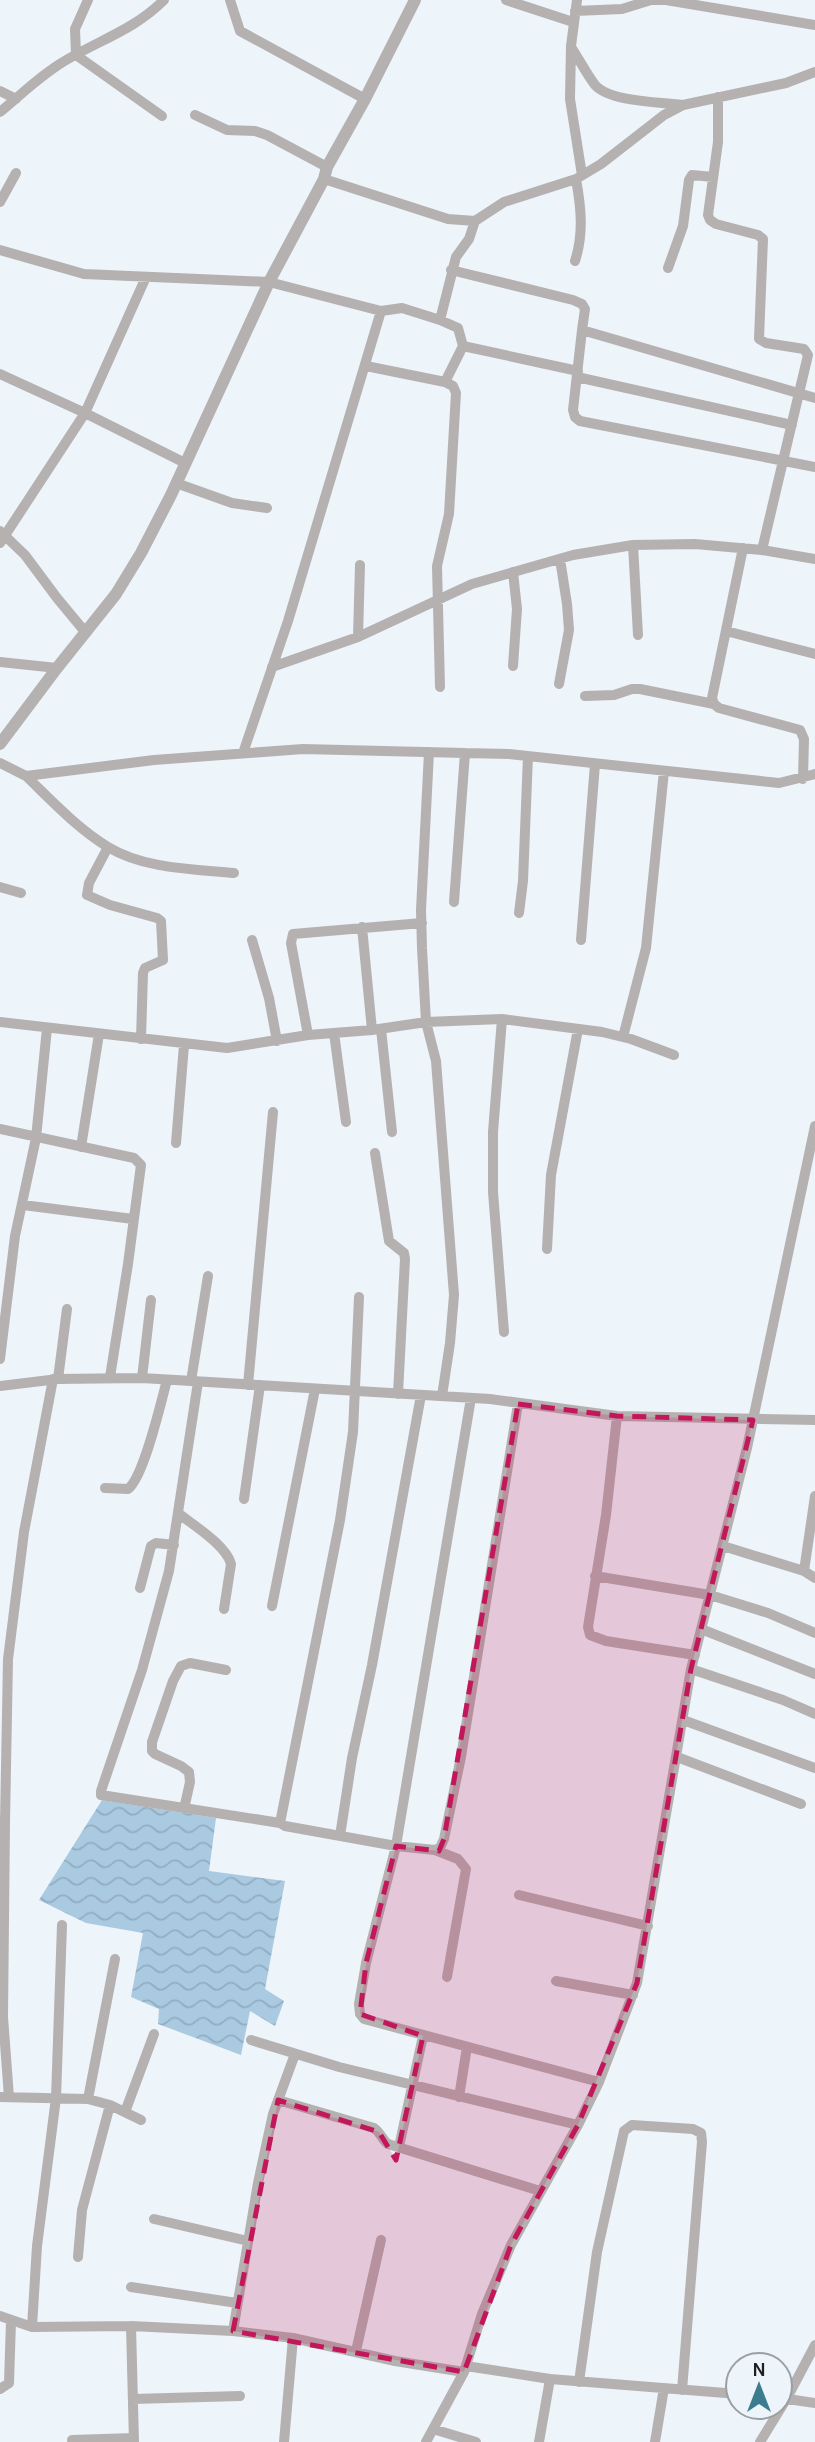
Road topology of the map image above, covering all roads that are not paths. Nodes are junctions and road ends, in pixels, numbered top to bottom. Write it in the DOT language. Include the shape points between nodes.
graph roads {
  1 [pos="88,0"];
  2 [pos="164,0"];
  3 [pos="230,0"];
  4 [pos="415,0"];
  5 [pos="506,0"];
  6 [pos="576,6"];
  7 [pos="573,22"];
  8 [pos="815,25"];
  9 [pos="571,46"];
  10 [pos="76,55"];
  11 [pos="815,72"];
  12 [pos="0,91"];
  13 [pos="718,97"];
  14 [pos="16,99"];
  15 [pos="365,99"];
  16 [pos="684,105"];
  17 [pos="0,112"];
  18 [pos="195,115"];
  19 [pos="162,116"];
  20 [pos="16,173"];
  21 [pos="326,173"];
  22 [pos="579,177"];
  23 [pos="713,177"];
  24 [pos="0,202"];
  25 [pos="475,221"];
  26 [pos="1,252"];
  27 [pos="575,261"];
  28 [pos="668,268"];
  29 [pos="451,270"];
  30 [pos="146,277"];
  31 [pos="269,282"];
  32 [pos="381,311"];
  33 [pos="440,320"];
  34 [pos="582,330"];
  35 [pos="463,346"];
  36 [pos="366,366"];
  37 [pos="0,374"];
  38 [pos="578,374"];
  39 [pos="445,382"];
  40 [pos="799,394"];
  41 [pos="815,398"];
  42 [pos="86,413"];
  43 [pos="792,425"];
  44 [pos="784,461"];
  45 [pos="185,464"];
  46 [pos="815,467"];
  47 [pos="176,483"];
  48 [pos="267,508"];
  49 [pos="2,536"];
  50 [pos="633,545"];
  51 [pos="743,548"];
  52 [pos="762,550"];
  53 [pos="559,559"];
  54 [pos="815,559"];
  55 [pos="360,565"];
  56 [pos="513,572"];
  57 [pos="439,599"];
  58 [pos="726,631"];
  59 [pos="86,633"];
  60 [pos="638,635"];
  61 [pos="358,637"];
  62 [pos="815,654"];
  63 [pos="0,662"];
  64 [pos="513,666"];
  65 [pos="272,667"];
  66 [pos="57,668"];
  67 [pos="559,684"];
  68 [pos="440,687"];
  69 [pos="585,696"];
  70 [pos="714,704"];
  71 [pos="0,744"];
  72 [pos="429,752"];
  73 [pos="243,753"];
  74 [pos="465,753"];
  75 [pos="528,757"];
  76 [pos="0,763"];
  77 [pos="595,764"];
  78 [pos="664,771"];
  79 [pos="815,774"];
  80 [pos="26,776"];
  81 [pos="803,779"];
  82 [pos="108,847"];
  83 [pos="233,873"];
  84 [pos="0,887"];
  85 [pos="21,893"];
  86 [pos="454,902"];
  87 [pos="519,913"];
  88 [pos="422,923"];
  89 [pos="362,927"];
  90 [pos="252,940"];
  91 [pos="581,940"];
  92 [pos="502,1019"];
  93 [pos="426,1022"];
  94 [pos="0,1023"];
  95 [pos="47,1028"];
  96 [pos="376,1029"];
  97 [pos="578,1029"];
  98 [pos="334,1033"];
  99 [pos="99,1034"];
  100 [pos="308,1035"];
  101 [pos="623,1037"];
  102 [pos="141,1040"];
  103 [pos="277,1041"];
  104 [pos="184,1045"];
  105 [pos="674,1055"];
  106 [pos="273,1112"];
  107 [pos="346,1122"];
  108 [pos="815,1126"];
  109 [pos="0,1129"];
  110 [pos="392,1132"];
  111 [pos="36,1138"];
  112 [pos="177,1143"];
  113 [pos="81,1147"];
  114 [pos="375,1153"];
  115 [pos="23,1205"];
  116 [pos="133,1219"];
  117 [pos="547,1249"];
  118 [pos="208,1276"];
  119 [pos="359,1297"];
  120 [pos="151,1300"];
  121 [pos="67,1309"];
  122 [pos="504,1332"];
  123 [pos="0,1359"];
  124 [pos="110,1377"];
  125 [pos="142,1378"];
  126 [pos="55,1379"];
  127 [pos="167,1380"];
  128 [pos="195,1382"];
  129 [pos="248,1385"];
  130 [pos="260,1385"];
  131 [pos="0,1386"];
  132 [pos="315,1389"];
  133 [pos="354,1391"];
  134 [pos="398,1394"];
  135 [pos="421,1395"];
  136 [pos="442,1396"];
  137 [pos="471,1398"];
  138 [pos="518,1404"];
  139 [pos="617,1416"];
  140 [pos="753,1420"];
  141 [pos="815,1420"];
  142 [pos="105,1488"];
  143 [pos="815,1496"];
  144 [pos="244,1499"];
  145 [pos="178,1513"];
  146 [pos="173,1545"];
  147 [pos="723,1546"];
  148 [pos="804,1571"];
  149 [pos="595,1576"];
  150 [pos="815,1578"];
  151 [pos="140,1588"];
  152 [pos="710,1595"];
  153 [pos="272,1606"];
  154 [pos="224,1609"];
  155 [pos="701,1629"];
  156 [pos="815,1633"];
  157 [pos="695,1655"];
  158 [pos="4,1658"];
  159 [pos="691,1669"];
  160 [pos="226,1670"];
  161 [pos="815,1674"];
  162 [pos="815,1714"];
  163 [pos="683,1720"];
  164 [pos="3,1735"];
  165 [pos="677,1757"];
  166 [pos="815,1768"];
  167 [pos="801,1804"];
  168 [pos="184,1808"];
  169 [pos="2,1821"];
  170 [pos="280,1823"];
  171 [pos="340,1836"];
  172 [pos="396,1846"];
  173 [pos="435,1850"];
  174 [pos="519,1895"];
  175 [pos="62,1925"];
  176 [pos="648,1926"];
  177 [pos="114,1959"];
  178 [pos="447,1977"];
  179 [pos="556,1981"];
  180 [pos="633,1995"];
  181 [pos="154,2034"];
  182 [pos="423,2036"];
  183 [pos="251,2040"];
  184 [pos="467,2047"];
  185 [pos="295,2053"];
  186 [pos="599,2082"];
  187 [pos="412,2086"];
  188 [pos="5,2097"];
  189 [pos="458,2097"];
  190 [pos="55,2098"];
  191 [pos="89,2099"];
  192 [pos="278,2100"];
  193 [pos="110,2105"];
  194 [pos="125,2112"];
  195 [pos="141,2120"];
  196 [pos="578,2125"];
  197 [pos="399,2147"];
  198 [pos="540,2191"];
  199 [pos="154,2219"];
  200 [pos="381,2239"];
  201 [pos="248,2241"];
  202 [pos="78,2257"];
  203 [pos="131,2287"];
  204 [pos="237,2303"];
  205 [pos="0,2316"];
  206 [pos="11,2321"];
  207 [pos="131,2326"];
  208 [pos="33,2327"];
  209 [pos="233,2331"];
  210 [pos="292,2337"];
  211 [pos="815,2345"];
  212 [pos="356,2351"];
  213 [pos="465,2369"];
  214 [pos="550,2379"];
  215 [pos="794,2380"];
  216 [pos="579,2382"];
  217 [pos="664,2388"];
  218 [pos="0,2389"];
  219 [pos="682,2390"];
  220 [pos="724,2394"];
  221 [pos="240,2396"];
  222 [pos="133,2399"];
  223 [pos="794,2400"];
  224 [pos="815,2403"];
  225 [pos="771,2421"];
  226 [pos="433,2430"];
  227 [pos="72,2440"];
  228 [pos="134,2440"];
  229 [pos="284,2442"];
  230 [pos="426,2442"];
  231 [pos="476,2442"];
  232 [pos="539,2442"];
  233 [pos="655,2442"];
  234 [pos="760,2442"];
  1 -- 10 [label="street" via="75,29"];
  2 -- 10 [label="street" via="136,24"];
  3 -- 15 [label="street" via="240,30"];
  4 -- 15 [label="street"];
  5 -- 7 [label="street"];
  6 -- 7 [label="street"];
  6 -- 8 [label="street" via="622,9 666,0"];
  7 -- 9 [label="street"];
  9 -- 16 [label="street" via="603,91"];
  9 -- 22 [label="street" via="570,99"];
  10 -- 14 [label="street" via="44,74"];
  10 -- 19 [label="street"];
  11 -- 13 [label="street"];
  12 -- 14 [label="street"];
  13 -- 16 [label="street"];
  13 -- 23 [label="street"];
  14 -- 17 [label="street"];
  15 -- 21 [label="street"];
  16 -- 22 [label="street" via="664,114"];
  18 -- 21 [label="street" via="227,130 267,135"];
  20 -- 24 [label="street"];
  21 -- 25 [label="street" via="448,219"];
  21 -- 31 [label="street"];
  22 -- 25 [label="street" via="505,202"];
  22 -- 27 [label="street" via="582,228"];
  23 -- 28 [label="street" via="698,174 689,180 683,226"];
  23 -- 40 [label="street" via="710,220 763,240 759,339 807,351"];
  25 -- 29 [label="street"];
  26 -- 30 [label="street" via="85,274"];
  29 -- 33 [label="street"];
  29 -- 34 [label="street" via="582,304"];
  30 -- 31 [label="street"];
  30 -- 42 [label="street"];
  31 -- 32 [label="street"];
  31 -- 45 [label="street"];
  32 -- 33 [label="street" via="402,308"];
  32 -- 36 [label="street"];
  33 -- 35 [label="street" via="458,328"];
  34 -- 38 [label="street"];
  34 -- 40 [label="street"];
  35 -- 38 [label="street"];
  35 -- 39 [label="street"];
  36 -- 39 [label="street"];
  36 -- 65 [label="street"];
  37 -- 42 [label="street"];
  38 -- 43 [label="street"];
  38 -- 44 [label="street" via="573,410 580,421"];
  39 -- 57 [label="street" via="456,393 449,514 437,566"];
  40 -- 41 [label="street"];
  40 -- 43 [label="street"];
  42 -- 45 [label="street"];
  42 -- 49 [label="street"];
  43 -- 44 [label="street"];
  44 -- 46 [label="street"];
  44 -- 52 [label="street"];
  45 -- 47 [label="street"];
  47 -- 48 [label="street" via="232,503"];
  47 -- 59 [label="street" via="141,553"];
  49 -- 59 [label="street" via="26,555"];
  50 -- 51 [label="street"];
  50 -- 53 [label="street"];
  50 -- 60 [label="street"];
  51 -- 52 [label="street"];
  51 -- 58 [label="street"];
  52 -- 54 [label="street"];
  53 -- 56 [label="street"];
  53 -- 67 [label="street" via="569,630"];
  55 -- 61 [label="street"];
  56 -- 57 [label="street"];
  56 -- 64 [label="street" via="517,609"];
  57 -- 61 [label="street"];
  57 -- 68 [label="street"];
  58 -- 62 [label="street"];
  58 -- 70 [label="street"];
  59 -- 66 [label="street"];
  61 -- 65 [label="street"];
  63 -- 66 [label="street"];
  65 -- 73 [label="street"];
  66 -- 71 [label="street"];
  69 -- 70 [label="street" via="640,689"];
  70 -- 81 [label="street" via="800,730"];
  72 -- 73 [label="street"];
  72 -- 74 [label="street"];
  72 -- 88 [label="street"];
  73 -- 80 [label="street"];
  74 -- 75 [label="street"];
  74 -- 86 [label="street"];
  75 -- 77 [label="street"];
  75 -- 87 [label="street"];
  76 -- 80 [label="street"];
  77 -- 78 [label="street"];
  77 -- 91 [label="street"];
  78 -- 81 [label="street" via="779,783"];
  78 -- 101 [label="street" via="646,948"];
  79 -- 81 [label="street"];
  80 -- 82 [label="street"];
  82 -- 83 [label="street" via="167,867"];
  82 -- 102 [label="street" via="89,883 88,895 161,921 163,960 143,973"];
  84 -- 85 [label="street"];
  88 -- 89 [label="street"];
  88 -- 93 [label="street"];
  89 -- 96 [label="street"];
  89 -- 100 [label="street" via="299,932 290,937"];
  90 -- 103 [label="street"];
  92 -- 93 [label="street"];
  92 -- 97 [label="street"];
  92 -- 122 [label="street" via="493,1192"];
  93 -- 96 [label="street"];
  93 -- 136 [label="street" via="436,1061 454,1295"];
  94 -- 95 [label="street"];
  95 -- 99 [label="street"];
  95 -- 111 [label="street"];
  96 -- 98 [label="street"];
  96 -- 110 [label="street"];
  97 -- 101 [label="street"];
  97 -- 117 [label="street" via="551,1175"];
  98 -- 100 [label="street"];
  98 -- 107 [label="street"];
  99 -- 102 [label="street"];
  99 -- 113 [label="street"];
  100 -- 103 [label="street"];
  101 -- 105 [label="street"];
  102 -- 104 [label="street"];
  103 -- 104 [label="street" via="227,1048"];
  104 -- 112 [label="street"];
  106 -- 129 [label="street"];
  108 -- 140 [label="street"];
  109 -- 111 [label="street"];
  111 -- 113 [label="street"];
  111 -- 115 [label="street"];
  113 -- 116 [label="street" via="138,1161"];
  114 -- 134 [label="street" via="389,1241 405,1259"];
  115 -- 116 [label="street"];
  115 -- 123 [label="street"];
  116 -- 124 [label="street"];
  118 -- 128 [label="street"];
  119 -- 133 [label="street"];
  120 -- 125 [label="street"];
  121 -- 126 [label="street"];
  124 -- 125 [label="street"];
  124 -- 126 [label="street"];
  125 -- 127 [label="street"];
  126 -- 131 [label="street"];
  126 -- 158 [label="street"];
  127 -- 128 [label="street"];
  127 -- 142 [label="street" via="134,1483 128,1489"];
  128 -- 129 [label="street"];
  128 -- 145 [label="street"];
  129 -- 130 [label="street"];
  130 -- 132 [label="street"];
  130 -- 144 [label="street"];
  132 -- 133 [label="street"];
  132 -- 153 [label="street"];
  133 -- 134 [label="street"];
  133 -- 170 [label="street" via="340,1520"];
  134 -- 135 [label="street"];
  135 -- 136 [label="street"];
  135 -- 171 [label="street"];
  136 -- 137 [label="street"];
  137 -- 138 [label="street"];
  137 -- 172 [label="street"];
  138 -- 139 [label="street"];
  138 -- 173 [label="street" via="461,1757 444,1839"];
  139 -- 140 [label="street"];
  139 -- 149 [label="street"];
  140 -- 141 [label="street"];
  140 -- 147 [label="street"];
  143 -- 148 [label="street"];
  145 -- 146 [label="street"];
  145 -- 154 [label="street" via="230,1559"];
  146 -- 151 [label="street" via="151,1546"];
  146 -- 168 [label="street" via="158,1617 101,1796"];
  147 -- 148 [label="street"];
  147 -- 152 [label="street"];
  148 -- 150 [label="street"];
  149 -- 152 [label="street"];
  149 -- 157 [label="street" via="590,1635"];
  152 -- 155 [label="street"];
  152 -- 156 [label="street"];
  155 -- 157 [label="street"];
  155 -- 161 [label="street"];
  157 -- 159 [label="street"];
  158 -- 164 [label="street"];
  159 -- 162 [label="street"];
  159 -- 163 [label="street"];
  160 -- 168 [label="street" via="190,1663 181,1666 152,1742 155,1754 189,1772"];
  163 -- 165 [label="street"];
  163 -- 166 [label="street"];
  164 -- 169 [label="street"];
  165 -- 167 [label="street"];
  165 -- 176 [label="street"];
  168 -- 170 [label="street"];
  169 -- 188 [label="street"];
  170 -- 171 [label="street"];
  171 -- 172 [label="street"];
  172 -- 173 [label="street"];
  172 -- 182 [label="street" via="366,1963 360,2014"];
  173 -- 178 [label="street" via="458,1859 466,1868"];
  174 -- 176 [label="street"];
  175 -- 190 [label="street"];
  176 -- 180 [label="street"];
  177 -- 191 [label="street"];
  179 -- 180 [label="street"];
  180 -- 186 [label="street"];
  181 -- 194 [label="street"];
  182 -- 184 [label="street"];
  182 -- 187 [label="street"];
  183 -- 185 [label="street"];
  184 -- 186 [label="street"];
  184 -- 189 [label="street"];
  185 -- 187 [label="street"];
  185 -- 192 [label="street"];
  186 -- 196 [label="street"];
  187 -- 189 [label="street"];
  187 -- 197 [label="street"];
  188 -- 190 [label="street"];
  189 -- 196 [label="street"];
  190 -- 191 [label="street"];
  190 -- 208 [label="street" via="37,2246"];
  191 -- 193 [label="street"];
  192 -- 197 [label="street" via="374,2128 384,2141"];
  192 -- 201 [label="street"];
  193 -- 194 [label="street"];
  193 -- 202 [label="street" via="82,2210"];
  194 -- 195 [label="street"];
  196 -- 198 [label="street"];
  197 -- 198 [label="street"];
  198 -- 213 [label="street" via="511,2245"];
  199 -- 201 [label="street"];
  200 -- 212 [label="street"];
  201 -- 204 [label="street"];
  203 -- 204 [label="street"];
  204 -- 209 [label="street"];
  205 -- 206 [label="street"];
  206 -- 208 [label="street"];
  206 -- 218 [label="street" via="9,2383"];
  207 -- 208 [label="street"];
  207 -- 209 [label="street"];
  207 -- 222 [label="street"];
  209 -- 210 [label="street"];
  210 -- 212 [label="street"];
  210 -- 229 [label="street"];
  211 -- 215 [label="street"];
  212 -- 213 [label="street"];
  213 -- 214 [label="street"];
  213 -- 226 [label="street"];
  214 -- 216 [label="street"];
  214 -- 232 [label="street"];
  216 -- 217 [label="street"];
  216 -- 219 [label="street" via="597,2252 624,2131 632,2125 693,2129 701,2133 702,2142"];
  217 -- 219 [label="street"];
  217 -- 233 [label="street"];
  219 -- 220 [label="street"];
  221 -- 222 [label="street"];
  222 -- 228 [label="street"];
  223 -- 224 [label="street"];
  225 -- 234 [label="street"];
  226 -- 230 [label="street"];
  226 -- 231 [label="street"];
  227 -- 228 [label="street"];
}
